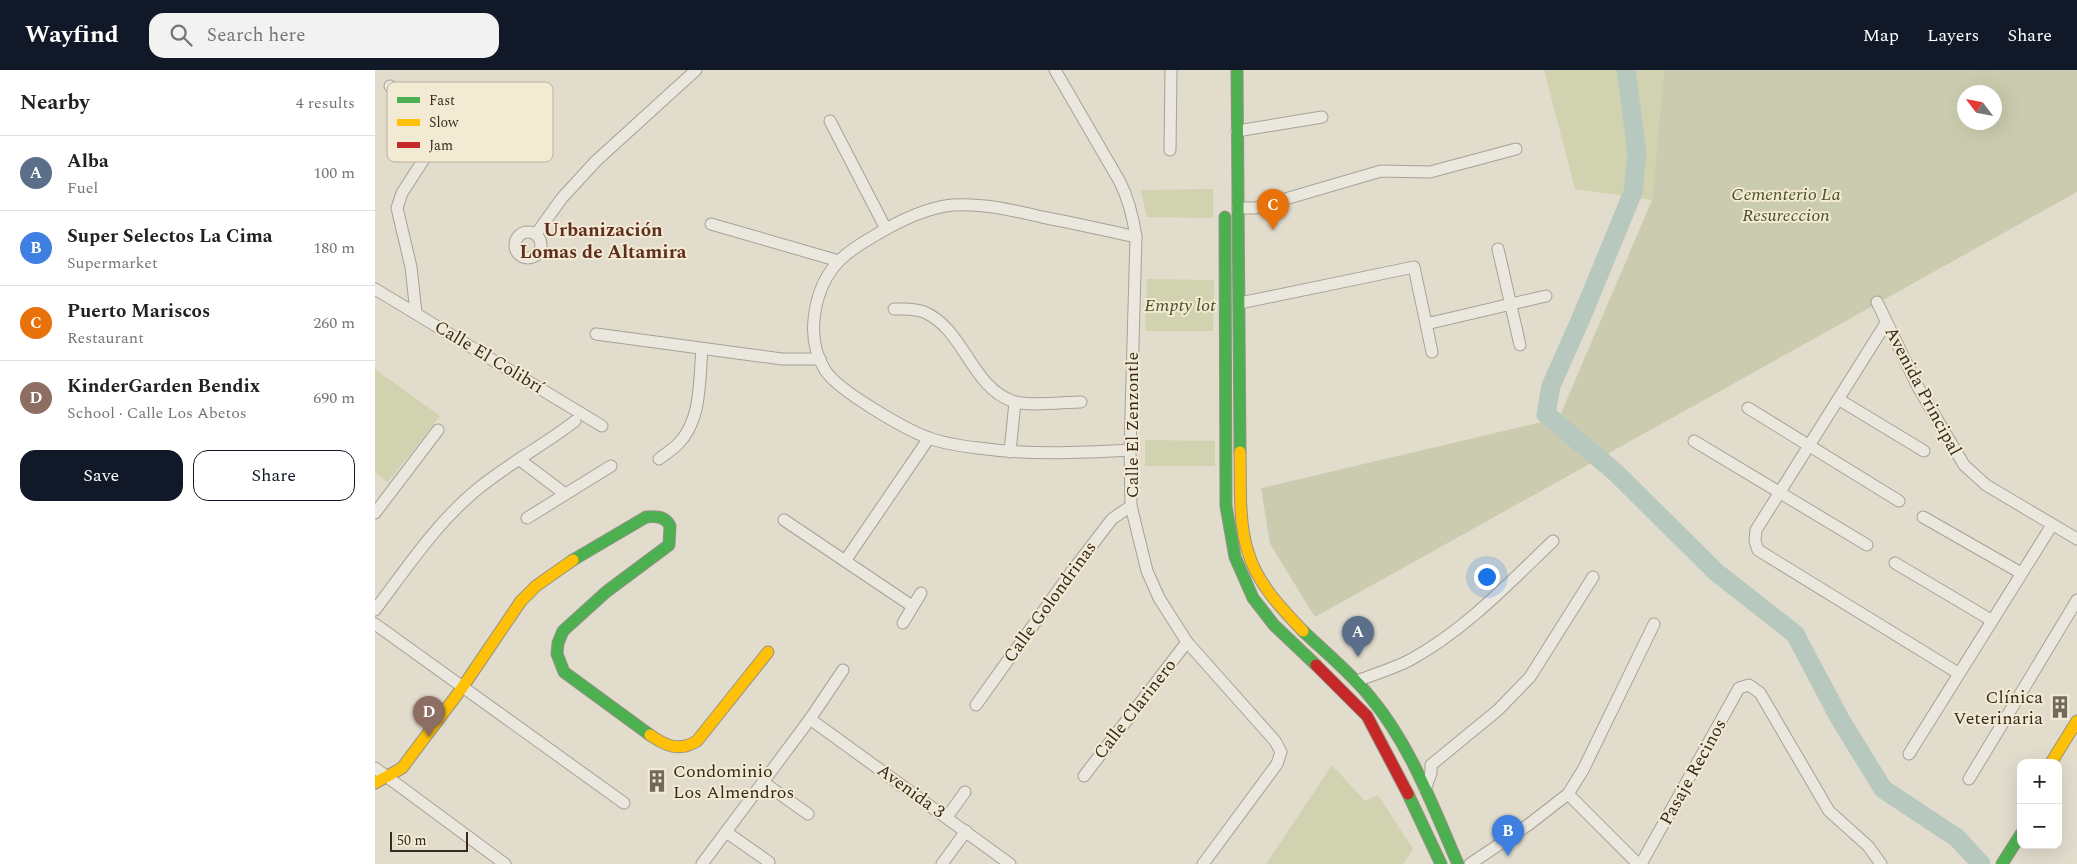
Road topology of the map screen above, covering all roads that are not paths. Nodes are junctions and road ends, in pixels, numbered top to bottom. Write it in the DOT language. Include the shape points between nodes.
graph roads {
  1 [pos="696,70"];
  2 [pos="1055,70"];
  3 [pos="1171,70"];
  4 [pos="1237,70"];
  5 [pos="1322,117"];
  6 [pos="829,121"];
  7 [pos="1237,131"];
  8 [pos="1516,149"];
  9 [pos="1169,150"];
  10 [pos="422,162"];
  11 [pos="1238,208"];
  12 [pos="1225,209"];
  13 [pos="711,224"];
  14 [pos="886,228"];
  15 [pos="536,234"];
  16 [pos="1136,236"];
  17 [pos="1498,249"];
  18 [pos="839,261"];
  19 [pos="375,288"];
  20 [pos="1546,296"];
  21 [pos="1877,302"];
  22 [pos="1240,303"];
  23 [pos="1511,305"];
  24 [pos="894,309"];
  25 [pos="416,313"];
  26 [pos="1886,323"];
  27 [pos="1426,324"];
  28 [pos="596,334"];
  29 [pos="1521,346"];
  30 [pos="702,348"];
  31 [pos="1432,352"];
  32 [pos="820,359"];
  33 [pos="1838,399"];
  34 [pos="1015,402"];
  35 [pos="1081,402"];
  36 [pos="1748,408"];
  37 [pos="575,421"];
  38 [pos="602,426"];
  39 [pos="438,430"];
  40 [pos="929,438"];
  41 [pos="1694,441"];
  42 [pos="1808,446"];
  43 [pos="1130,450"];
  44 [pos="1924,451"];
  45 [pos="1010,452"];
  46 [pos="659,459"];
  47 [pos="520,460"];
  48 [pos="611,466"];
  49 [pos="1779,493"];
  50 [pos="565,494"];
  51 [pos="1899,501"];
  52 [pos="1131,506"];
  53 [pos="375,513"];
  54 [pos="1923,517"];
  55 [pos="527,518"];
  56 [pos="784,520"];
  57 [pos="2052,525"];
  58 [pos="2077,539"];
  59 [pos="1553,541"];
  60 [pos="1867,545"];
  61 [pos="845,561"];
  62 [pos="1895,563"];
  63 [pos="2021,574"];
  64 [pos="1593,577"];
  65 [pos="921,593"];
  66 [pos="2077,600"];
  67 [pos="912,606"];
  68 [pos="375,610"];
  69 [pos="1991,620"];
  70 [pos="903,623"];
  71 [pos="375,624"];
  72 [pos="1653,624"];
  73 [pos="1187,642"];
  74 [pos="768,652"];
  75 [pos="843,670"];
  76 [pos="1958,673"];
  77 [pos="1357,681"];
  78 [pos="462,688"];
  79 [pos="976,705"];
  80 [pos="810,719"];
  81 [pos="2077,721"];
  82 [pos="1404,748"];
  83 [pos="1909,754"];
  84 [pos="2053,759"];
  85 [pos="1431,765"];
  86 [pos="375,768"];
  87 [pos="1084,776"];
  88 [pos="387,777"];
  89 [pos="1969,780"];
  90 [pos="763,782"];
  91 [pos="375,783"];
  92 [pos="1425,790"];
  93 [pos="965,792"];
  94 [pos="1568,794"];
  95 [pos="623,803"];
  96 [pos="808,814"];
  97 [pos="947,816"];
  98 [pos="966,830"];
  99 [pos="726,832"];
  100 [pos="2017,840"];
  101 [pos="769,862"];
  102 [pos="1644,863"];
  103 [pos="505,864"];
  104 [pos="702,864"];
  105 [pos="942,864"];
  106 [pos="1010,864"];
  107 [pos="1203,864"];
  108 [pos="1441,864"];
  109 [pos="1458,864"];
  110 [pos="1470,864"];
  111 [pos="1881,864"];
  112 [pos="2002,864"];
  1 -- 15 [label="street" via="596,161 562,198"];
  2 -- 16 [label="street, Calle El Zenzontle" via="1129,199"];
  3 -- 9 [label="street"];
  4 -- 7 [label="main road"];
  5 -- 7 [label="street"];
  6 -- 14 [label="street"];
  7 -- 11 [label="main road"];
  8 -- 11 [label="street" via="1430,172 1381,171 1255,208"];
  10 -- 25 [label="street" via="402,193 397,208 411,267"];
  11 -- 22 [label="main road"];
  12 -- 108 [label="main road" via="1227,506 1235,558 1253,598 1274,625 1367,716 1397,770"];
  13 -- 18 [label="street"];
  14 -- 16 [label="street" via="933,209 972,204"];
  14 -- 18 [label="street"];
  16 -- 43 [label="street, Calle El Zenzontle"];
  17 -- 23 [label="street"];
  18 -- 32 [label="street" via="823,286 815,311 814,328"];
  19 -- 25 [label="street, Calle El Colibrí"];
  20 -- 23 [label="street"];
  21 -- 26 [label="street, Avenida Principal"];
  22 -- 27 [label="street" via="1414,268"];
  22 -- 77 [label="main road" via="1241,478 1243,522 1250,559 1289,617"];
  23 -- 27 [label="street"];
  23 -- 29 [label="street"];
  24 -- 34 [label="street" via="914,309 933,317 952,336 989,386"];
  25 -- 38 [label="street, Calle El Colibrí"];
  26 -- 33 [label="street"];
  26 -- 57 [label="street, Avenida Principal" via="1918,387 1964,465 1986,485"];
  27 -- 31 [label="street"];
  28 -- 30 [label="street"];
  30 -- 32 [label="street" via="782,358"];
  30 -- 46 [label="street" via="693,421 678,444"];
  32 -- 40 [label="street" via="825,370 845,390"];
  33 -- 42 [label="street"];
  33 -- 44 [label="street"];
  34 -- 35 [label="street"];
  34 -- 45 [label="street"];
  36 -- 42 [label="street"];
  37 -- 47 [label="street"];
  39 -- 53 [label="street"];
  40 -- 45 [label="street"];
  40 -- 61 [label="street"];
  41 -- 49 [label="street"];
  42 -- 49 [label="street"];
  42 -- 51 [label="street"];
  43 -- 45 [label="street" via="1052,454"];
  43 -- 52 [label="street, Calle El Zenzontle"];
  47 -- 50 [label="street"];
  47 -- 68 [label="street" via="476,490 449,516"];
  48 -- 50 [label="street"];
  49 -- 60 [label="street"];
  49 -- 76 [label="street" via="1756,530 1755,541 1759,550"];
  50 -- 55 [label="street"];
  52 -- 73 [label="street, Calle El Zenzontle" via="1147,571 1159,598"];
  52 -- 79 [label="street, Calle Golondrinas" via="1106,526"];
  54 -- 63 [label="street"];
  56 -- 61 [label="street"];
  57 -- 58 [label="street, Avenida Principal"];
  57 -- 63 [label="street"];
  59 -- 77 [label="street" via="1471,618 1441,640 1409,660"];
  61 -- 67 [label="street"];
  62 -- 69 [label="street"];
  63 -- 69 [label="street"];
  64 -- 85 [label="street" via="1530,677 1499,710"];
  65 -- 67 [label="street"];
  66 -- 89 [label="street"];
  67 -- 70 [label="street"];
  69 -- 76 [label="street"];
  71 -- 78 [label="street"];
  72 -- 94 [label="street" via="1583,770"];
  73 -- 87 [label="street, Calle Clarinero"];
  73 -- 107 [label="street, Calle El Zenzontle" via="1275,741 1281,752 1277,764"];
  74 -- 78 [label="main road" via="697,741 680,748 662,743 564,672 557,654 563,631 606,592 669,544 673,535 667,521 655,515 646,516 562,566 536,586 521,601"];
  75 -- 80 [label="street"];
  76 -- 83 [label="street"];
  77 -- 82 [label="main road"];
  78 -- 88 [label="main road" via="402,768"];
  78 -- 95 [label="street"];
  80 -- 90 [label="street"];
  80 -- 97 [label="street, Avenida 3"];
  81 -- 84 [label="main road"];
  82 -- 85 [label="street" via="1413,751 1424,765"];
  82 -- 92 [label="main road"];
  85 -- 92 [label="street"];
  86 -- 88 [label="street"];
  88 -- 91 [label="main road"];
  88 -- 103 [label="street"];
  90 -- 96 [label="street"];
  90 -- 99 [label="street"];
  92 -- 109 [label="main road"];
  93 -- 97 [label="street"];
  94 -- 102 [label="street"];
  94 -- 110 [label="street" via="1528,826"];
  97 -- 98 [label="street, Avenida 3"];
  98 -- 105 [label="street"];
  98 -- 106 [label="street, Avenida 3"];
  99 -- 101 [label="street"];
  99 -- 104 [label="street"];
  100 -- 112 [label="main road"];
  102 -- 111 [label="street, Pasaje Recinos" via="1739,688 1749,685 1760,693 1829,811 1869,846"];
}
